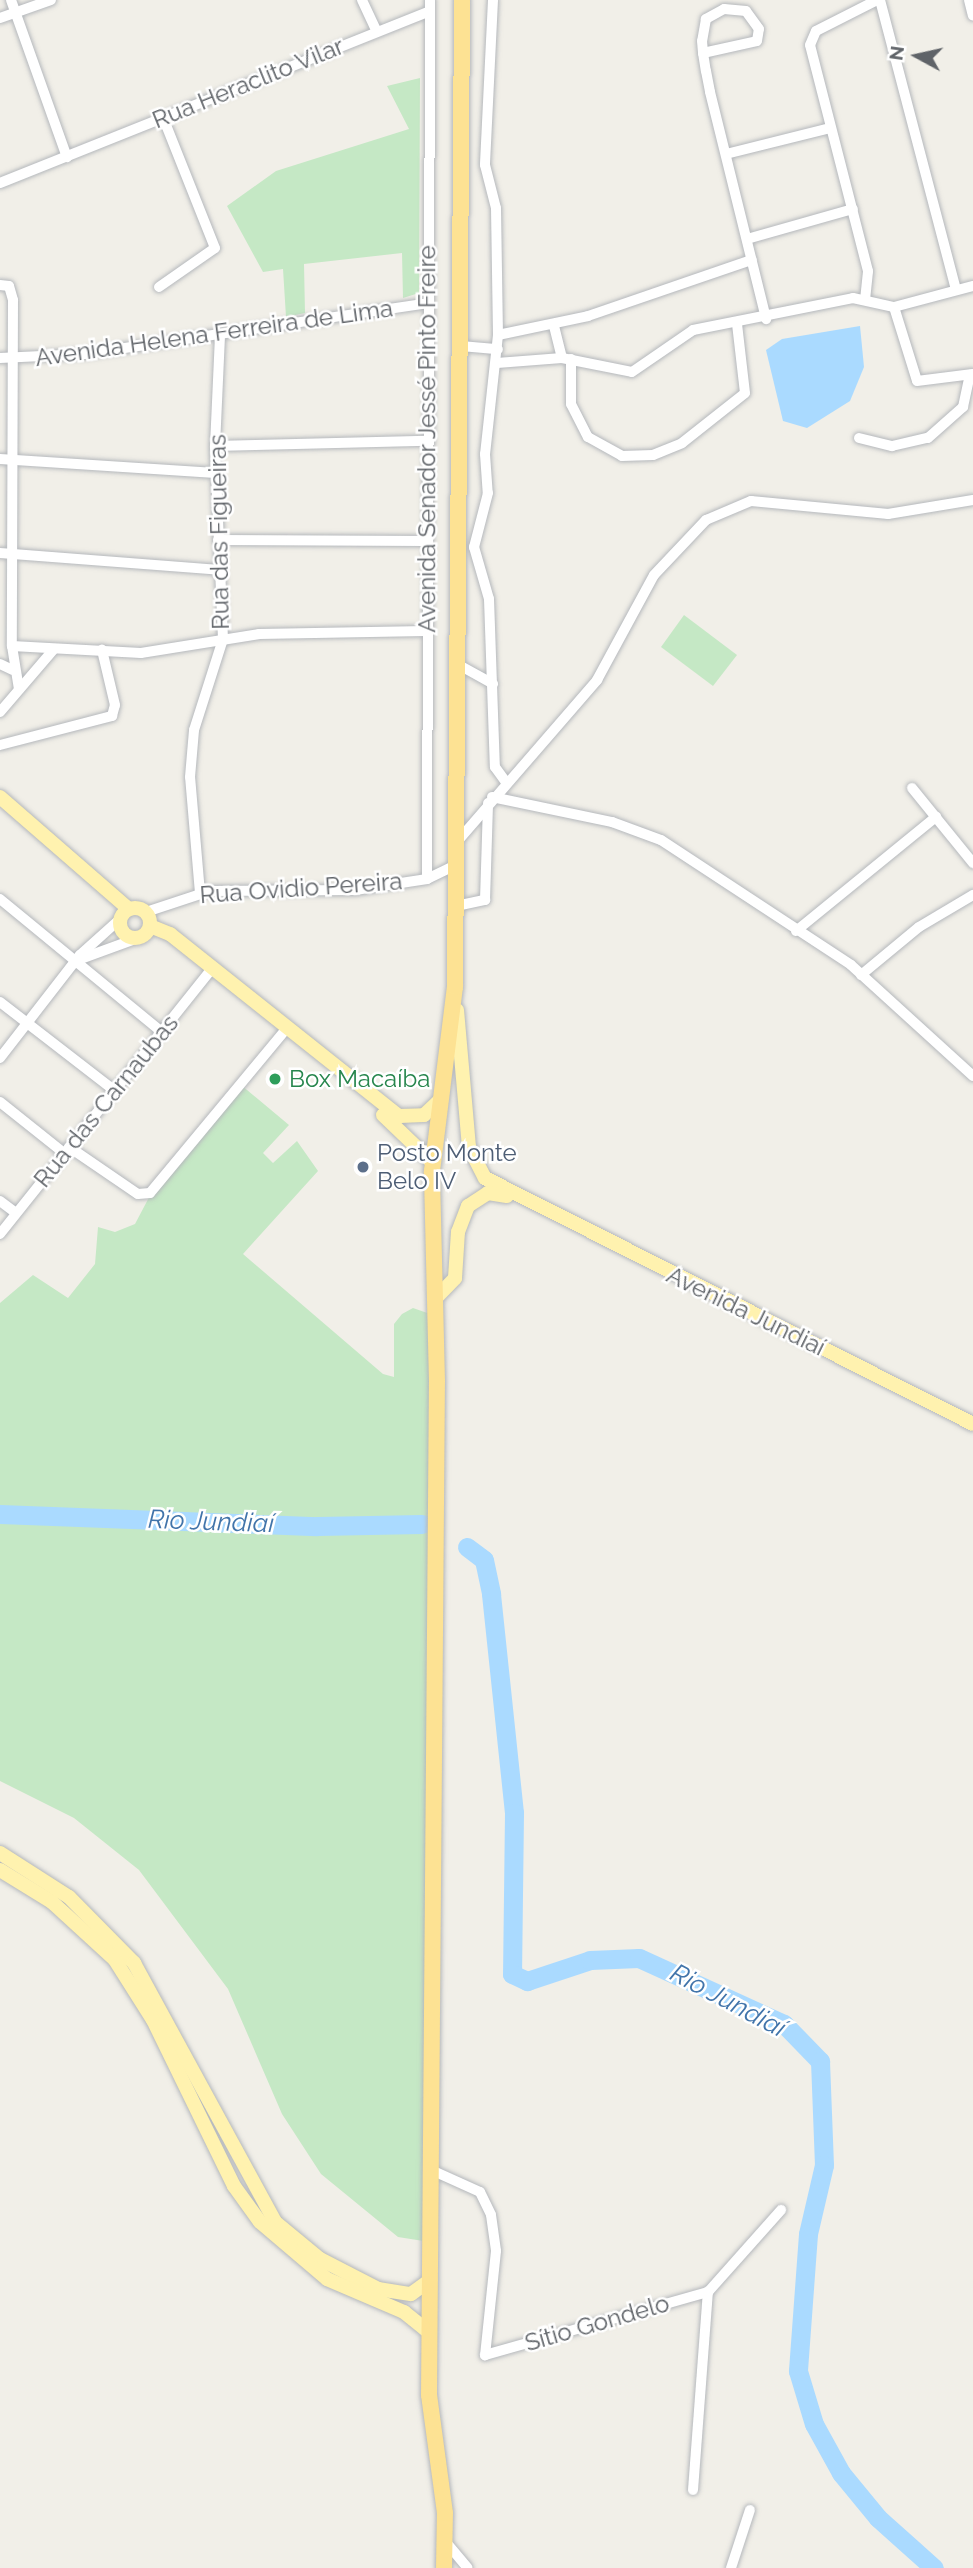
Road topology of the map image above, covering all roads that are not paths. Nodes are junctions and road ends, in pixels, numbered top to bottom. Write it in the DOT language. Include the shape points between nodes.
graph roads {
  1 [pos="12,0"];
  2 [pos="51,0"];
  3 [pos="362,0"];
  4 [pos="462,0"];
  5 [pos="493,0"];
  6 [pos="879,0"];
  7 [pos="969,0"];
  8 [pos="430,5"];
  9 [pos="16,13"];
  10 [pos="973,16"];
  11 [pos="0,18"];
  12 [pos="377,32"];
  13 [pos="703,54"];
  14 [pos="163,117"];
  15 [pos="830,128"];
  16 [pos="459,137"];
  17 [pos="486,138"];
  18 [pos="726,154"];
  19 [pos="67,157"];
  20 [pos="0,183"];
  21 [pos="853,209"];
  22 [pos="747,239"];
  23 [pos="752,260"];
  24 [pos="3,284"];
  25 [pos="159,286"];
  26 [pos="973,286"];
  27 [pos="956,289"];
  28 [pos="865,299"];
  29 [pos="0,302"];
  30 [pos="428,303"];
  31 [pos="13,307"];
  32 [pos="894,307"];
  33 [pos="766,319"];
  34 [pos="737,324"];
  35 [pos="554,326"];
  36 [pos="220,334"];
  37 [pos="498,335"];
  38 [pos="461,345"];
  39 [pos="498,349"];
  40 [pos="0,358"];
  41 [pos="13,358"];
  42 [pos="567,359"];
  43 [pos="497,363"];
  44 [pos="972,374"];
  45 [pos="0,408"];
  46 [pos="13,408"];
  47 [pos="859,438"];
  48 [pos="427,441"];
  49 [pos="215,446"];
  50 [pos="0,459"];
  51 [pos="12,460"];
  52 [pos="216,473"];
  53 [pos="973,500"];
  54 [pos="218,540"];
  55 [pos="426,541"];
  56 [pos="467,548"];
  57 [pos="0,553"];
  58 [pos="13,554"];
  59 [pos="219,570"];
  60 [pos="426,631"];
  61 [pos="223,639"];
  62 [pos="12,646"];
  63 [pos="54,649"];
  64 [pos="102,650"];
  65 [pos="0,664"];
  66 [pos="459,665"];
  67 [pos="13,670"];
  68 [pos="493,684"];
  69 [pos="19,689"];
  70 [pos="0,712"];
  71 [pos="0,745"];
  72 [pos="505,781"];
  73 [pos="912,788"];
  74 [pos="0,797"];
  75 [pos="490,800"];
  76 [pos="936,817"];
  77 [pos="456,843"];
  78 [pos="973,863"];
  79 [pos="456,865"];
  80 [pos="427,879"];
  81 [pos="200,893"];
  82 [pos="973,895"];
  83 [pos="0,899"];
  84 [pos="456,906"];
  85 [pos="146,912"];
  86 [pos="125,914"];
  87 [pos="150,926"];
  88 [pos="796,931"];
  89 [pos="138,938"];
  90 [pos="75,961"];
  91 [pos="212,968"];
  92 [pos="861,975"];
  93 [pos="456,987"];
  94 [pos="0,1002"];
  95 [pos="27,1024"];
  96 [pos="287,1028"];
  97 [pos="162,1032"];
  98 [pos="0,1058"];
  99 [pos="973,1076"];
  100 [pos="115,1091"];
  101 [pos="362,1093"];
  102 [pos="439,1101"];
  103 [pos="0,1102"];
  104 [pos="67,1150"];
  105 [pos="432,1162"];
  106 [pos="519,1199"];
  107 [pos="0,1200"];
  108 [pos="16,1213"];
  109 [pos="0,1234"];
  110 [pos="435,1299"];
  111 [pos="973,1424"];
  112 [pos="0,1853"];
  113 [pos="0,1870"];
  114 [pos="429,2169"];
  115 [pos="781,2210"];
  116 [pos="430,2280"];
  117 [pos="708,2292"];
  118 [pos="391,2299"];
  119 [pos="430,2333"];
  120 [pos="693,2490"];
  121 [pos="750,2510"];
  122 [pos="444,2541"];
  123 [pos="444,2568"];
  124 [pos="468,2568"];
  125 [pos="731,2568"];
  1 -- 9 [label="street"];
  2 -- 9 [label="street"];
  3 -- 12 [label="street"];
  4 -- 16 [label="highway"];
  5 -- 17 [label="street"];
  6 -- 15 [label="street" via="830,23 811,41"];
  6 -- 27 [label="street"];
  7 -- 10 [label="street"];
  8 -- 12 [label="street, Rua Heraclito Vilar"];
  8 -- 30 [label="street, Avenida Senador Jessé Pinto Freire"];
  9 -- 11 [label="street"];
  9 -- 19 [label="street"];
  12 -- 14 [label="street, Rua Heraclito Vilar"];
  13 -- 13 [label="street" via="703,25 719,11 743,10 759,29 757,41"];
  13 -- 18 [label="street"];
  14 -- 19 [label="street, Rua Heraclito Vilar"];
  14 -- 25 [label="street" via="215,248"];
  15 -- 18 [label="street"];
  15 -- 21 [label="street"];
  16 -- 17 [label="street"];
  16 -- 38 [label="highway"];
  17 -- 37 [label="street" via="485,174 496,208"];
  18 -- 22 [label="street"];
  19 -- 20 [label="street, Rua Heraclito Vilar"];
  21 -- 22 [label="street"];
  21 -- 28 [label="street" via="868,271"];
  22 -- 23 [label="street"];
  23 -- 33 [label="street"];
  23 -- 35 [label="street"];
  24 -- 31 [label="street"];
  26 -- 27 [label="street"];
  27 -- 32 [label="street"];
  28 -- 32 [label="street"];
  28 -- 33 [label="street"];
  29 -- 31 [label="street"];
  30 -- 36 [label="street, Avenida Helena Ferreira de Lima"];
  30 -- 48 [label="street, Avenida Senador Jessé Pinto Freire"];
  31 -- 41 [label="street"];
  32 -- 44 [label="street" via="916,381"];
  33 -- 34 [label="street"];
  34 -- 42 [label="street" via="693,330 632,372"];
  34 -- 42 [label="street" via="745,393 690,437 653,455 622,456 588,437 571,404"];
  35 -- 37 [label="street"];
  35 -- 42 [label="street"];
  36 -- 41 [label="street, Avenida Helena Ferreira de Lima"];
  36 -- 49 [label="street, Rua das Figueiras"];
  37 -- 39 [label="street"];
  38 -- 39 [label="street"];
  38 -- 56 [label="highway"];
  39 -- 43 [label="street"];
  40 -- 41 [label="street, Avenida Helena Ferreira de Lima"];
  41 -- 46 [label="street"];
  42 -- 43 [label="street"];
  43 -- 56 [label="street" via="485,454 488,493"];
  44 -- 47 [label="street" via="963,407 928,438 892,446"];
  45 -- 46 [label="street"];
  46 -- 51 [label="street"];
  48 -- 49 [label="street"];
  48 -- 55 [label="street, Avenida Senador Jessé Pinto Freire"];
  49 -- 52 [label="street, Rua das Figueiras"];
  50 -- 51 [label="street"];
  51 -- 52 [label="street"];
  51 -- 58 [label="street"];
  52 -- 54 [label="street, Rua das Figueiras"];
  53 -- 72 [label="street" via="888,514 760,501 723,509 666,558 597,680"];
  54 -- 55 [label="street"];
  54 -- 59 [label="street, Rua das Figueiras"];
  55 -- 60 [label="street, Avenida Senador Jessé Pinto Freire"];
  56 -- 66 [label="highway"];
  56 -- 68 [label="street" via="489,598"];
  57 -- 58 [label="street"];
  58 -- 59 [label="street"];
  58 -- 62 [label="street"];
  59 -- 61 [label="street, Rua das Figueiras"];
  60 -- 61 [label="street"];
  60 -- 80 [label="street, Avenida Senador Jessé Pinto Freire"];
  61 -- 64 [label="street" via="141,653"];
  61 -- 81 [label="street, Rua das Figueiras" via="191,753"];
  62 -- 63 [label="street"];
  62 -- 67 [label="street"];
  63 -- 64 [label="street"];
  63 -- 69 [label="street"];
  64 -- 71 [label="street" via="115,705 112,716"];
  65 -- 67 [label="street"];
  66 -- 68 [label="street"];
  66 -- 77 [label="highway"];
  67 -- 69 [label="street"];
  68 -- 72 [label="street" via="495,766"];
  69 -- 70 [label="street"];
  72 -- 75 [label="street"];
  73 -- 76 [label="street"];
  74 -- 86 [label="main road"];
  75 -- 77 [label="street"];
  75 -- 84 [label="street" via="485,900"];
  75 -- 88 [label="street" via="646,833"];
  76 -- 78 [label="street"];
  76 -- 88 [label="street"];
  77 -- 79 [label="highway"];
  79 -- 80 [label="street, Rua Ovidio Pereira"];
  79 -- 84 [label="highway"];
  80 -- 81 [label="street, Rua Ovidio Pereira" via="355,890"];
  81 -- 85 [label="street, Rua Ovidio Pereira"];
  82 -- 92 [label="street" via="919,926"];
  83 -- 90 [label="street"];
  84 -- 93 [label="highway"];
  85 -- 86 [label="main road"];
  85 -- 87 [label="main road"];
  86 -- 89 [label="main road" via="124,933"];
  86 -- 90 [label="street"];
  87 -- 89 [label="main road"];
  87 -- 91 [label="main road"];
  88 -- 92 [label="street"];
  89 -- 90 [label="street"];
  90 -- 95 [label="street"];
  90 -- 97 [label="street"];
  91 -- 96 [label="main road"];
  91 -- 97 [label="street, Rua das Carnaubas"];
  92 -- 99 [label="street"];
  93 -- 102 [label="highway"];
  93 -- 106 [label="main road, Avenida Jundiaí" via="470,1147 485,1178"];
  94 -- 95 [label="street"];
  95 -- 98 [label="street"];
  95 -- 100 [label="street"];
  96 -- 101 [label="main road"];
  96 -- 104 [label="street" via="150,1193 138,1194"];
  97 -- 100 [label="street, Rua das Carnaubas"];
  100 -- 104 [label="street, Rua das Carnaubas"];
  101 -- 102 [label="main road" via="407,1119 424,1115"];
  101 -- 105 [label="main road"];
  102 -- 105 [label="highway"];
  103 -- 104 [label="street"];
  104 -- 108 [label="street, Rua das Carnaubas"];
  105 -- 110 [label="highway"];
  106 -- 110 [label="main road, Avenida Jundiaí" via="488,1193 468,1206 458,1232 455,1278"];
  106 -- 111 [label="main road, Avenida Jundiaí"];
  107 -- 108 [label="street"];
  108 -- 109 [label="street, Rua das Carnaubas"];
  110 -- 114 [label="highway"];
  112 -- 118 [label="main road" via="69,1897 134,1963 275,2222 346,2276"];
  113 -- 118 [label="main road" via="52,1902 115,1960 153,2020 234,2186 260,2222 327,2279"];
  114 -- 116 [label="highway"];
  114 -- 117 [label="street, Sítio Gondelo" via="480,2192 491,2215 496,2251 485,2355"];
  115 -- 117 [label="street"];
  116 -- 118 [label="main road" via="411,2294"];
  116 -- 119 [label="highway"];
  117 -- 120 [label="street"];
  118 -- 119 [label="main road"];
  119 -- 122 [label="highway" via="430,2415"];
  121 -- 125 [label="street"];
  122 -- 123 [label="highway"];
  122 -- 124 [label="street"];
}
